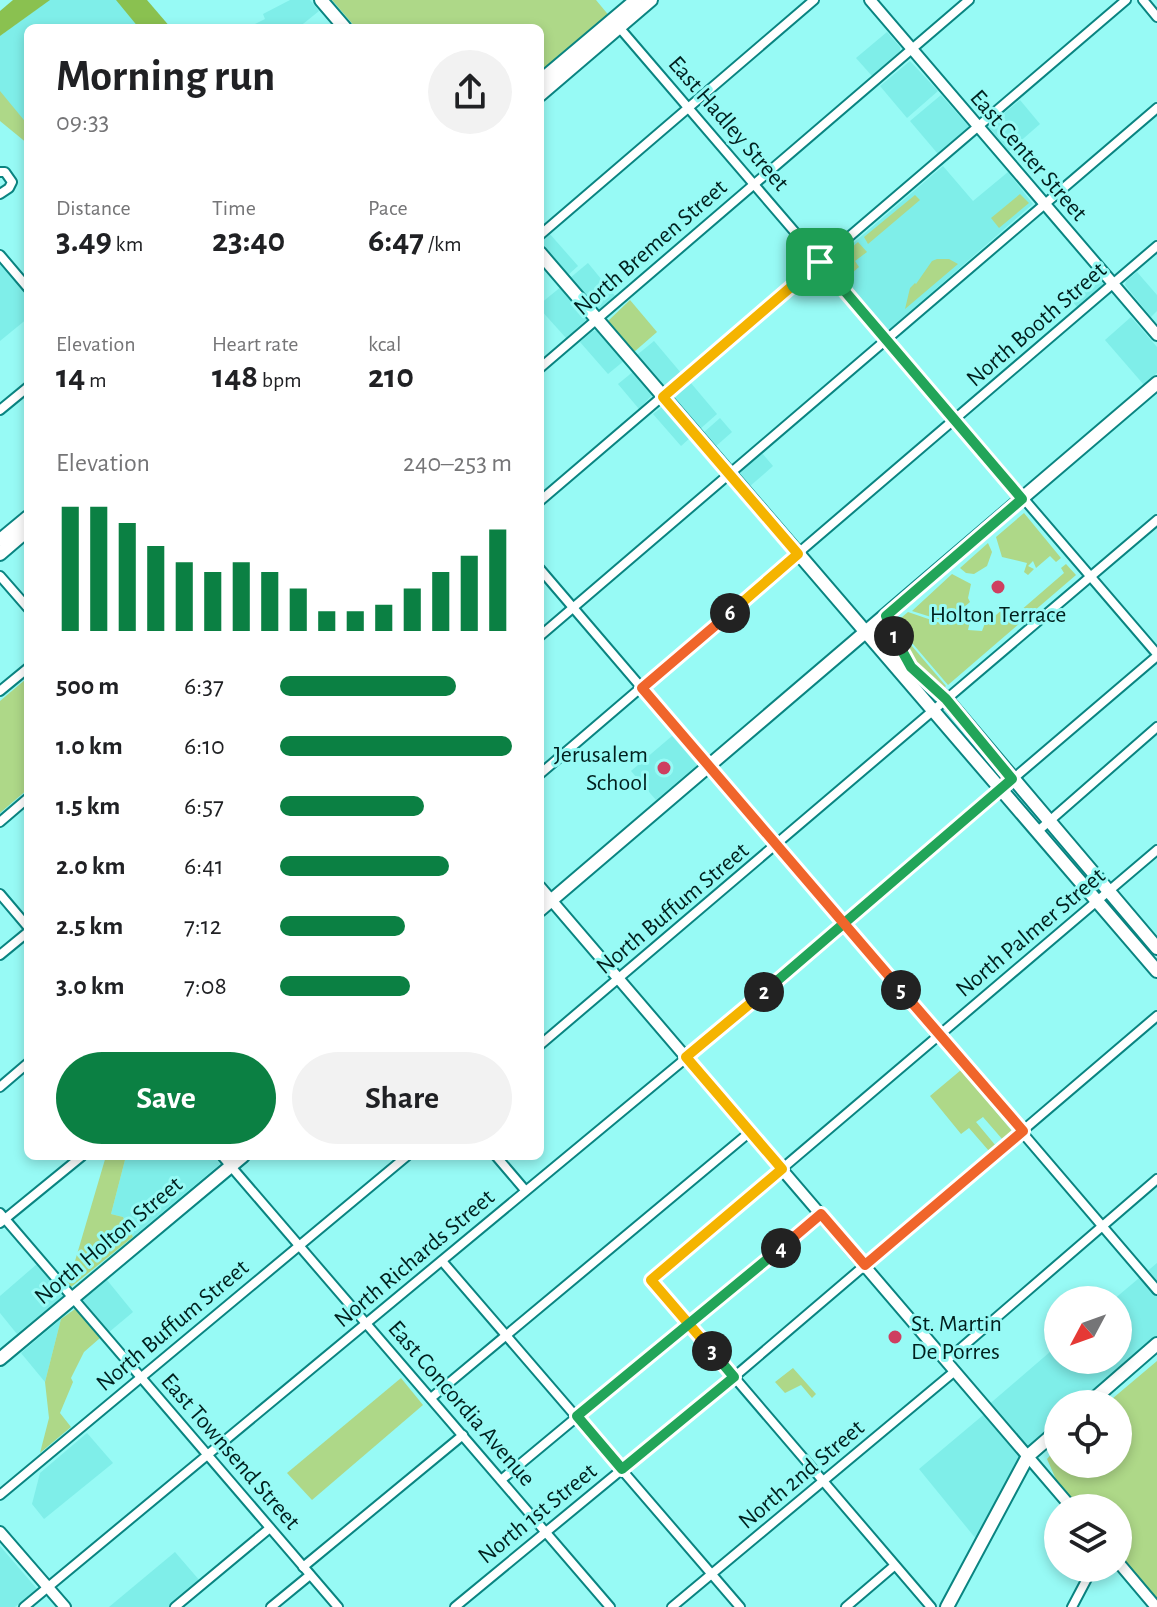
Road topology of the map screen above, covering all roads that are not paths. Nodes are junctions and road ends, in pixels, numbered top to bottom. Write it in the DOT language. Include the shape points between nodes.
graph roads {
  1 [pos="321,0"];
  2 [pos="636,0"];
  3 [pos="651,0"];
  4 [pos="814,0"];
  5 [pos="870,0"];
  6 [pos="969,0"];
  7 [pos="1126,0"];
  8 [pos="1143,0"];
  9 [pos="1157,17"];
  10 [pos="342,24"];
  11 [pos="616,24"];
  12 [pos="912,50"];
  13 [pos="544,78"];
  14 [pos="544,91"];
  15 [pos="689,107"];
  16 [pos="1157,108"];
  17 [pos="978,127"];
  18 [pos="0,172"];
  19 [pos="755,183"];
  20 [pos="0,194"];
  21 [pos="1045,205"];
  22 [pos="544,232"];
  23 [pos="1157,246"];
  24 [pos="0,255"];
  25 [pos="544,258"];
  26 [pos="820,262"];
  27 [pos="24,283"];
  28 [pos="1113,284"];
  29 [pos="597,319"];
  30 [pos="1157,335"];
  31 [pos="887,339"];
  32 [pos="544,365"];
  33 [pos="1157,383"];
  34 [pos="24,390"];
  35 [pos="663,397"];
  36 [pos="0,410"];
  37 [pos="956,419"];
  38 [pos="729,474"];
  39 [pos="544,498"];
  40 [pos="1022,499"];
  41 [pos="24,520"];
  42 [pos="1157,520"];
  43 [pos="24,533"];
  44 [pos="0,540"];
  45 [pos="0,554"];
  46 [pos="798,554"];
  47 [pos="544,574"];
  48 [pos="0,576"];
  49 [pos="1090,577"];
  50 [pos="24,603"];
  51 [pos="573,608"];
  52 [pos="886,616"];
  53 [pos="544,633"];
  54 [pos="866,633"];
  55 [pos="1157,655"];
  56 [pos="911,667"];
  57 [pos="24,671"];
  58 [pos="642,688"];
  59 [pos="0,691"];
  60 [pos="946,699"];
  61 [pos="934,710"];
  62 [pos="1157,727"];
  63 [pos="710,767"];
  64 [pos="544,771"];
  65 [pos="1012,779"];
  66 [pos="1001,788"];
  67 [pos="24,801"];
  68 [pos="1049,821"];
  69 [pos="0,822"];
  70 [pos="1038,831"];
  71 [pos="777,846"];
  72 [pos="1157,850"];
  73 [pos="1109,891"];
  74 [pos="544,892"];
  75 [pos="0,894"];
  76 [pos="551,900"];
  77 [pos="1097,901"];
  78 [pos="544,906"];
  79 [pos="844,924"];
  80 [pos="24,925"];
  81 [pos="24,934"];
  82 [pos="1157,948"];
  83 [pos="0,955"];
  84 [pos="1157,971"];
  85 [pos="619,980"];
  86 [pos="1157,1016"];
  87 [pos="940,1035"];
  88 [pos="544,1042"];
  89 [pos="686,1057"];
  90 [pos="24,1066"];
  91 [pos="0,1087"];
  92 [pos="1023,1131"];
  93 [pos="750,1132"];
  94 [pos="77,1160"];
  95 [pos="402,1160"];
  96 [pos="499,1160"];
  97 [pos="227,1161"];
  98 [pos="782,1169"];
  99 [pos="1157,1179"];
  100 [pos="525,1190"];
  101 [pos="821,1214"];
  102 [pos="2,1218"];
  103 [pos="1102,1225"];
  104 [pos="299,1246"];
  105 [pos="442,1261"];
  106 [pos="865,1265"];
  107 [pos="1157,1290"];
  108 [pos="73,1298"];
  109 [pos="367,1324"];
  110 [pos="689,1324"];
  111 [pos="506,1336"];
  112 [pos="1157,1344"];
  113 [pos="0,1359"];
  114 [pos="946,1361"];
  115 [pos="955,1371"];
  116 [pos="140,1376"];
  117 [pos="734,1377"];
  118 [pos="1104,1390"];
  119 [pos="431,1398"];
  120 [pos="577,1416"];
  121 [pos="463,1435"];
  122 [pos="1044,1442"];
  123 [pos="208,1455"];
  124 [pos="1028,1456"];
  125 [pos="622,1469"];
  126 [pos="501,1480"];
  127 [pos="823,1482"];
  128 [pos="1060,1494"];
  129 [pos="0,1495"];
  130 [pos="270,1528"];
  131 [pos="545,1531"];
  132 [pos="0,1532"];
  133 [pos="894,1566"];
  134 [pos="303,1567"];
  135 [pos="712,1574"];
  136 [pos="310,1575"];
  137 [pos="1132,1579"];
  138 [pos="1085,1582"];
  139 [pos="47,1587"];
  140 [pos="24,1607"];
  141 [pos="65,1607"];
  142 [pos="175,1607"];
  143 [pos="271,1607"];
  144 [pos="338,1607"];
  145 [pos="455,1607"];
  146 [pos="610,1607"];
  147 [pos="672,1607"];
  148 [pos="740,1607"];
  149 [pos="846,1607"];
  150 [pos="931,1607"];
  151 [pos="947,1607"];
  152 [pos="1072,1607"];
  153 [pos="1156,1607"];
  1 -- 10 [label="main road"];
  2 -- 11 [label="main road"];
  3 -- 11 [label="main road"];
  4 -- 15 [label="street"];
  5 -- 12 [label="street, East Center Street"];
  6 -- 12 [label="street, North Bremen Street"];
  7 -- 17 [label="street"];
  8 -- 9 [label="street"];
  11 -- 13 [label="main road"];
  11 -- 14 [label="main road"];
  11 -- 15 [label="street, East Hadley Street"];
  12 -- 17 [label="street, East Center Street"];
  12 -- 19 [label="street, North Bremen Street"];
  15 -- 19 [label="street, East Hadley Street"];
  15 -- 22 [label="street"];
  16 -- 21 [label="street"];
  17 -- 21 [label="street, East Center Street"];
  17 -- 26 [label="street"];
  18 -- 20 [label="street" via="12,182"];
  19 -- 26 [label="street, East Hadley Street"];
  19 -- 29 [label="street, North Bremen Street"];
  21 -- 28 [label="street, East Center Street"];
  21 -- 31 [label="street"];
  23 -- 28 [label="street, North Booth Street"];
  24 -- 27 [label="street"];
  25 -- 29 [label="main road"];
  26 -- 31 [label="street, East Hadley Street"];
  26 -- 35 [label="street"];
  28 -- 30 [label="street, East Center Street"];
  28 -- 37 [label="street, North Booth Street"];
  29 -- 32 [label="street, North Bremen Street"];
  29 -- 35 [label="main road"];
  31 -- 37 [label="street, East Hadley Street"];
  31 -- 38 [label="street"];
  33 -- 40 [label="main road"];
  34 -- 36 [label="street"];
  35 -- 38 [label="main road"];
  35 -- 39 [label="street"];
  37 -- 40 [label="street, East Hadley Street"];
  37 -- 46 [label="street, North Booth Street"];
  38 -- 46 [label="main road"];
  38 -- 51 [label="street"];
  40 -- 49 [label="street, East Hadley Street"];
  40 -- 52 [label="main road"];
  41 -- 44 [label="main road"];
  42 -- 49 [label="street, North Buffum Street"];
  43 -- 45 [label="main road"];
  46 -- 54 [label="main road"];
  46 -- 58 [label="street, North Booth Street"];
  47 -- 51 [label="street"];
  48 -- 50 [label="street"];
  49 -- 55 [label="street, East Hadley Street"];
  49 -- 60 [label="street, North Buffum Street"];
  51 -- 53 [label="street"];
  51 -- 58 [label="street"];
  52 -- 54 [label="main road"];
  52 -- 56 [label="main road"];
  54 -- 56 [label="main road"];
  54 -- 61 [label="main road"];
  54 -- 63 [label="main road"];
  55 -- 65 [label="street, North Richards Street"];
  56 -- 60 [label="main road"];
  57 -- 59 [label="street"];
  58 -- 63 [label="street"];
  58 -- 64 [label="street, North Booth Street"];
  60 -- 61 [label="street, North Buffum Street"];
  60 -- 65 [label="main road"];
  61 -- 66 [label="main road"];
  61 -- 71 [label="street, North Buffum Street"];
  62 -- 68 [label="street"];
  63 -- 71 [label="street"];
  63 -- 76 [label="main road"];
  65 -- 66 [label="street, North Richards Street"];
  65 -- 68 [label="main road"];
  66 -- 70 [label="main road"];
  66 -- 79 [label="street, North Richards Street"];
  67 -- 69 [label="street"];
  68 -- 70 [label="street"];
  68 -- 73 [label="main road"];
  70 -- 77 [label="main road"];
  71 -- 79 [label="street"];
  71 -- 85 [label="street, North Buffum Street"];
  72 -- 73 [label="street, North Palmer Street"];
  73 -- 77 [label="street, North Palmer Street"];
  73 -- 82 [label="main road"];
  74 -- 76 [label="street"];
  75 -- 80 [label="street"];
  76 -- 78 [label="main road"];
  76 -- 85 [label="street"];
  77 -- 84 [label="main road"];
  77 -- 87 [label="street, North Palmer Street"];
  79 -- 87 [label="street"];
  79 -- 89 [label="street, North Richards Street"];
  81 -- 83 [label="street"];
  85 -- 88 [label="street, North Buffum Street"];
  85 -- 89 [label="street"];
  86 -- 92 [label="street, North 1st Street"];
  87 -- 92 [label="street"];
  87 -- 98 [label="street, North Palmer Street"];
  89 -- 93 [label="street"];
  89 -- 100 [label="street, North Richards Street"];
  90 -- 91 [label="street"];
  92 -- 103 [label="street"];
  92 -- 106 [label="street, North 1st Street"];
  93 -- 98 [label="street"];
  93 -- 111 [label="street"];
  94 -- 102 [label="street"];
  95 -- 104 [label="street, North Buffum Street"];
  96 -- 100 [label="street"];
  97 -- 104 [label="street, East Concordia Avenue"];
  97 -- 108 [label="main road, North Holton Street"];
  98 -- 101 [label="street"];
  98 -- 110 [label="street, North Palmer Street" via="651,1280"];
  99 -- 103 [label="street"];
  100 -- 105 [label="street, North Richards Street"];
  101 -- 106 [label="street"];
  101 -- 110 [label="street"];
  102 -- 108 [label="street, East Townsend Street"];
  103 -- 107 [label="street"];
  103 -- 114 [label="street"];
  104 -- 109 [label="street, East Concordia Avenue"];
  104 -- 116 [label="street, North Buffum Street"];
  105 -- 109 [label="street, North Richards Street"];
  105 -- 111 [label="street"];
  106 -- 114 [label="street"];
  106 -- 117 [label="street, North 1st Street"];
  108 -- 113 [label="main road, North Holton Street"];
  108 -- 116 [label="street, East Townsend Street"];
  109 -- 119 [label="street, East Concordia Avenue"];
  109 -- 123 [label="street, North Richards Street"];
  110 -- 117 [label="street"];
  110 -- 120 [label="street"];
  111 -- 119 [label="street"];
  111 -- 120 [label="street"];
  112 -- 118 [label="main road"];
  114 -- 115 [label="street"];
  115 -- 124 [label="street"];
  115 -- 127 [label="street, North 2nd Street"];
  116 -- 123 [label="street, East Townsend Street"];
  116 -- 129 [label="street, North Buffum Street"];
  117 -- 125 [label="street, North 1st Street"];
  117 -- 127 [label="street"];
  119 -- 121 [label="street, East Concordia Avenue"];
  120 -- 125 [label="street"];
  120 -- 126 [label="street"];
  121 -- 126 [label="street, East Concordia Avenue"];
  121 -- 134 [label="street"];
  122 -- 124 [label="main road"];
  123 -- 130 [label="street, East Townsend Street"];
  123 -- 139 [label="street, North Richards Street"];
  124 -- 128 [label="street"];
  124 -- 151 [label="main road"];
  125 -- 131 [label="street, North 1st Street"];
  125 -- 135 [label="street"];
  126 -- 131 [label="street, East Concordia Avenue"];
  127 -- 133 [label="street"];
  127 -- 135 [label="street, North 2nd Street"];
  130 -- 134 [label="street, East Townsend Street"];
  130 -- 142 [label="street"];
  131 -- 145 [label="street, North 1st Street"];
  131 -- 146 [label="street, East Concordia Avenue"];
  132 -- 139 [label="street"];
  133 -- 149 [label="street"];
  133 -- 150 [label="street"];
  134 -- 136 [label="street, East Townsend Street"];
  135 -- 147 [label="street, North 2nd Street"];
  135 -- 148 [label="street"];
  136 -- 143 [label="street"];
  136 -- 144 [label="street, East Townsend Street"];
  137 -- 153 [label="street"];
  138 -- 152 [label="street"];
  139 -- 140 [label="street, North Richards Street"];
  139 -- 141 [label="street"];
}
